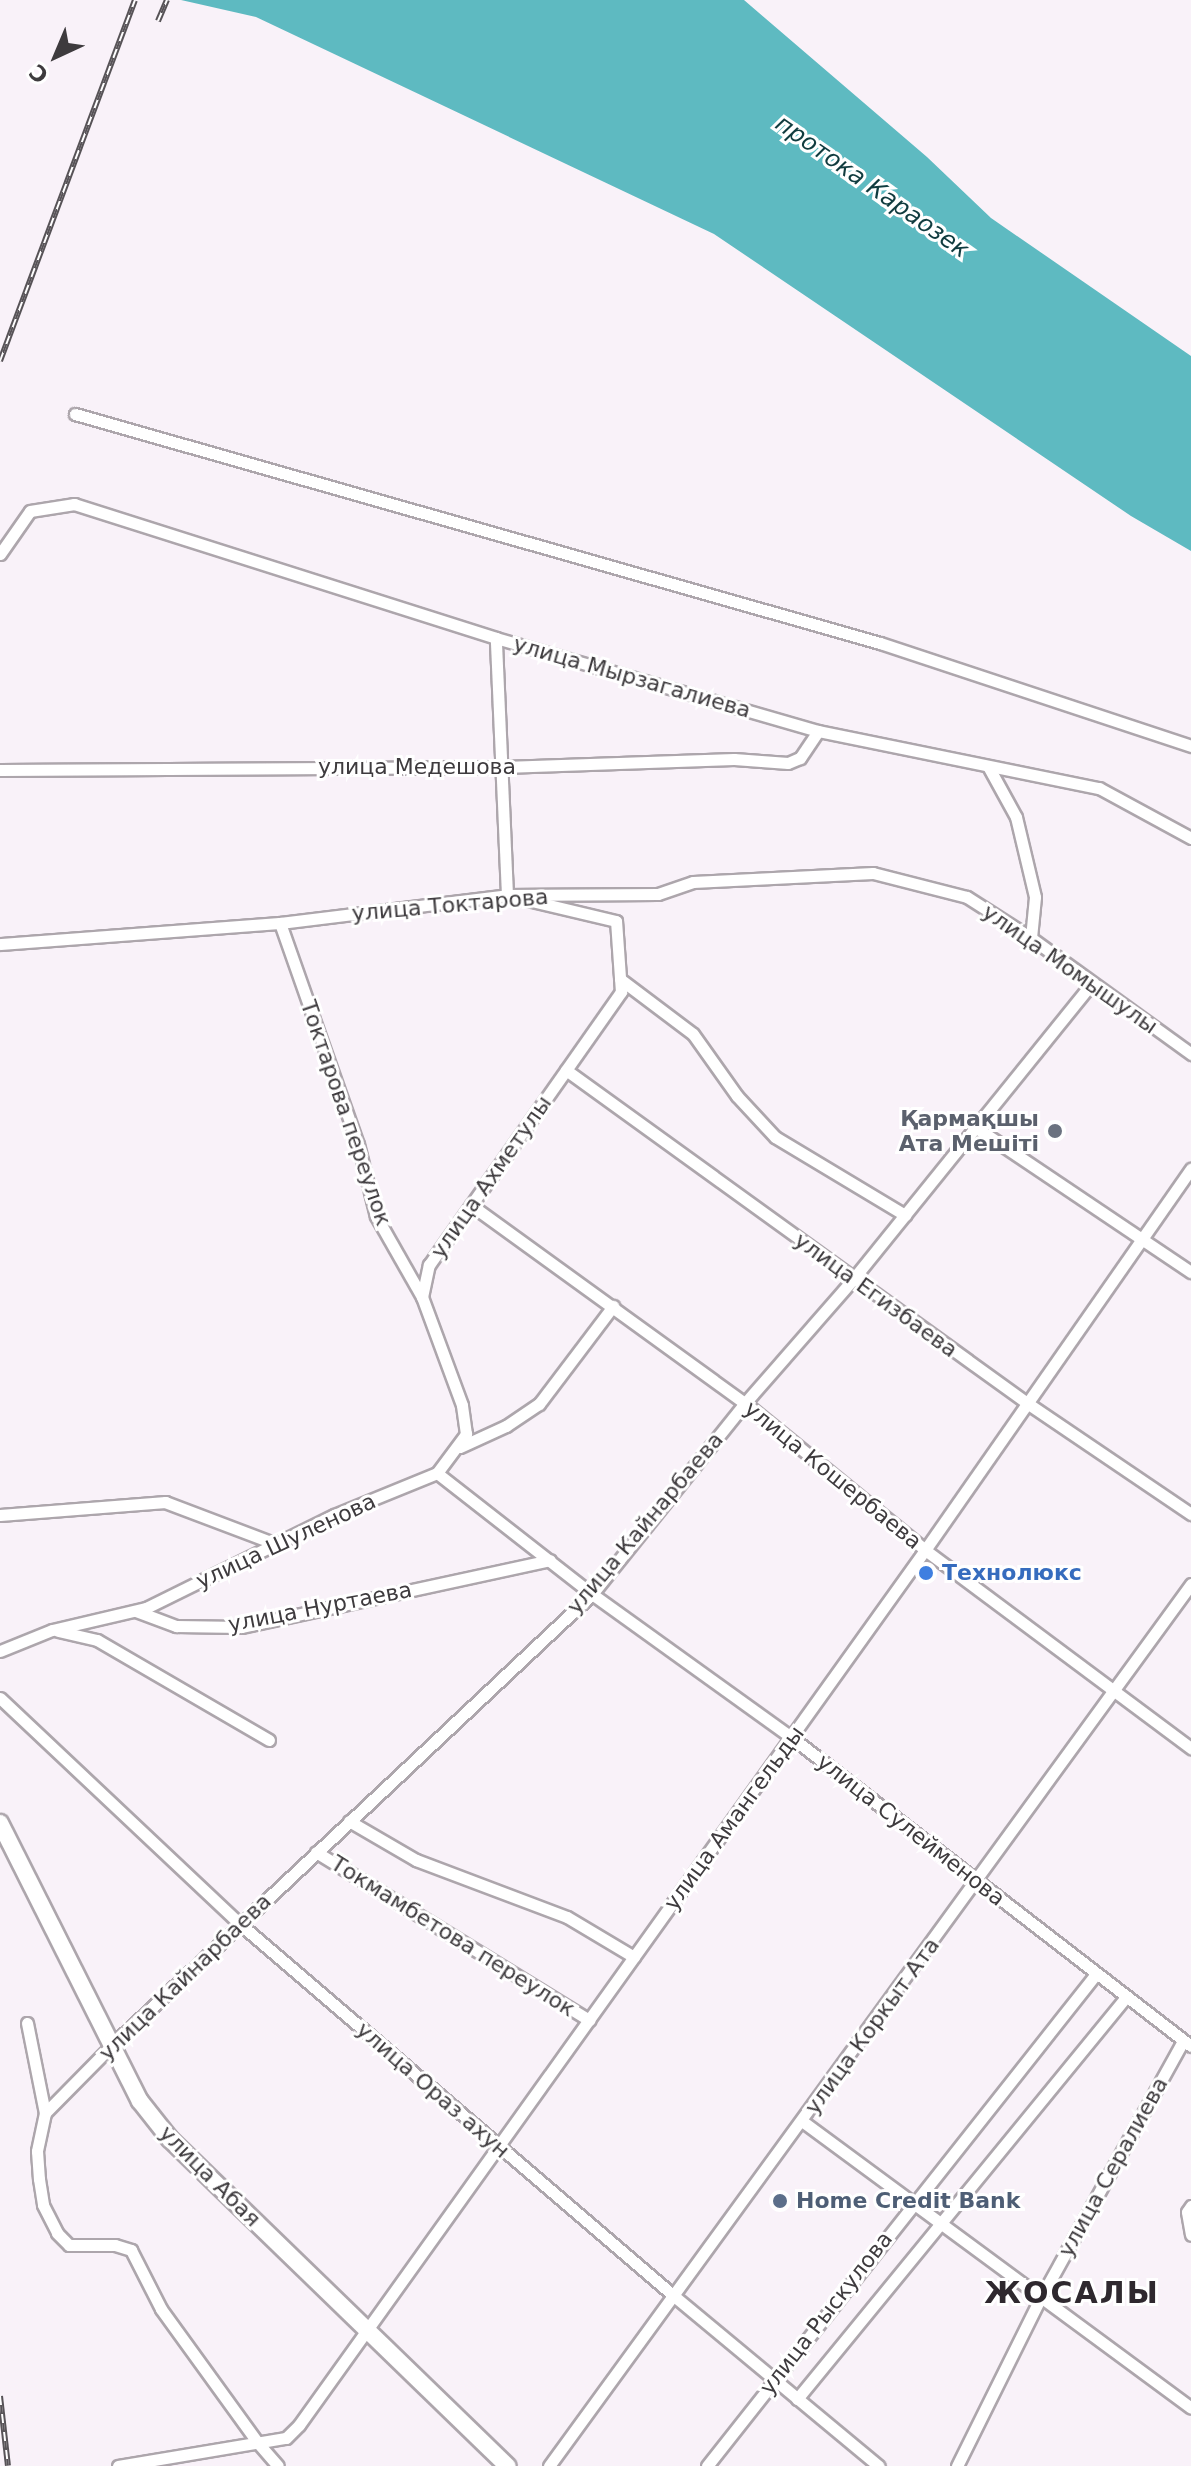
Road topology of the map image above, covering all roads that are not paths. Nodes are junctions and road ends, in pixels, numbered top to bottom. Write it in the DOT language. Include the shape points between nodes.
graph roads {
  1 [pos="75,414"];
  2 [pos="0,554"];
  3 [pos="496,638"];
  4 [pos="818,731"];
  5 [pos="1191,746"];
  6 [pos="988,766"];
  7 [pos="503,767"];
  8 [pos="0,770"];
  9 [pos="1191,838"];
  10 [pos="946,889"];
  11 [pos="507,895"];
  12 [pos="280,923"];
  13 [pos="1031,938"];
  14 [pos="0,944"];
  15 [pos="620,979"];
  16 [pos="1091,984"];
  17 [pos="1191,1054"];
  18 [pos="566,1070"];
  19 [pos="975,1127"];
  20 [pos="1191,1168"];
  21 [pos="471,1205"];
  22 [pos="905,1215"];
  23 [pos="1142,1237"];
  24 [pos="1191,1272"];
  25 [pos="854,1278"];
  26 [pos="422,1297"];
  27 [pos="613,1306"];
  28 [pos="745,1403"];
  29 [pos="1027,1403"];
  30 [pos="460,1447"];
  31 [pos="437,1473"];
  32 [pos="1191,1514"];
  33 [pos="0,1515"];
  34 [pos="276,1544"];
  35 [pos="925,1550"];
  36 [pos="550,1560"];
  37 [pos="1191,1584"];
  38 [pos="592,1594"];
  39 [pos="135,1610"];
  40 [pos="52,1630"];
  41 [pos="0,1651"];
  42 [pos="1115,1691"];
  43 [pos="0,1698"];
  44 [pos="791,1737"];
  45 [pos="269,1740"];
  46 [pos="1191,1748"];
  47 [pos="349,1821"];
  48 [pos="0,1823"];
  49 [pos="316,1852"];
  50 [pos="977,1882"];
  51 [pos="240,1924"];
  52 [pos="634,1957"];
  53 [pos="1096,1974"];
  54 [pos="1126,1997"];
  55 [pos="589,2020"];
  56 [pos="27,2023"];
  57 [pos="1187,2044"];
  58 [pos="112,2045"];
  59 [pos="45,2113"];
  60 [pos="802,2121"];
  61 [pos="498,2146"];
  62 [pos="912,2203"];
  63 [pos="1191,2206"];
  64 [pos="941,2225"];
  65 [pos="1191,2235"];
  66 [pos="674,2296"];
  67 [pos="1040,2299"];
  68 [pos="366,2330"];
  69 [pos="772,2379"];
  70 [pos="797,2399"];
  71 [pos="1191,2408"];
  72 [pos="258,2443"];
  73 [pos="118,2466"];
  74 [pos="278,2466"];
  75 [pos="507,2466"];
  76 [pos="549,2466"];
  77 [pos="707,2466"];
  78 [pos="879,2466"];
  79 [pos="957,2466"];
  1 -- 5 [label="street" via="880,643"];
  2 -- 3 [label="street, улица Мырзагалиева" via="30,511 74,504"];
  3 -- 4 [label="street, улица Мырзагалиева"];
  3 -- 7 [label="street"];
  4 -- 6 [label="street, улица Мырзагалиева"];
  4 -- 7 [label="street, улица Медешова" via="800,758 788,763 734,759"];
  6 -- 9 [label="street, улица Мырзагалиева" via="1099,788"];
  6 -- 13 [label="street" via="1016,817 1035,897"];
  7 -- 8 [label="street, улица Медешова"];
  7 -- 11 [label="street"];
  10 -- 11 [label="street, улица Токтарова" via="873,873 693,882 658,894"];
  10 -- 13 [label="street, улица Момышулы"];
  11 -- 12 [label="street, улица Токтарова"];
  11 -- 15 [label="street, улица Ахметулы" via="616,921"];
  12 -- 14 [label="street, улица Токтарова"];
  12 -- 26 [label="street, Токтарова переулок" via="358,1144 376,1216"];
  13 -- 16 [label="street, улица Момышулы"];
  15 -- 18 [label="street, улица Ахметулы" via="621,992"];
  15 -- 22 [label="street" via="693,1034 737,1096 775,1137"];
  16 -- 17 [label="street, улица Момышулы"];
  16 -- 19 [label="street, улица Кайнарбаева"];
  18 -- 21 [label="street, улица Ахметулы"];
  18 -- 25 [label="street, улица Егизбаева"];
  19 -- 22 [label="street, улица Кайнарбаева"];
  19 -- 23 [label="street"];
  20 -- 23 [label="street, улица Амангельды"];
  21 -- 26 [label="street, улица Ахметулы" via="429,1265"];
  21 -- 27 [label="street, улица Кошербаева"];
  22 -- 25 [label="street, улица Кайнарбаева"];
  23 -- 24 [label="street"];
  23 -- 29 [label="street, улица Амангельды"];
  25 -- 28 [label="street, улица Кайнарбаева"];
  25 -- 29 [label="street, улица Егизбаева"];
  26 -- 30 [label="street" via="462,1405 466,1434"];
  27 -- 28 [label="street, улица Кошербаева"];
  27 -- 30 [label="street" via="539,1404"];
  28 -- 35 [label="street, улица Кошербаева"];
  28 -- 38 [label="street, улица Кайнарбаева"];
  29 -- 32 [label="street, улица Егизбаева"];
  29 -- 35 [label="street, улица Амангельды"];
  30 -- 31 [label="street"];
  31 -- 34 [label="street, улица Шуленова"];
  31 -- 36 [label="street, улица Сулейменова"];
  33 -- 34 [label="street" via="165,1502"];
  34 -- 39 [label="street, улица Шуленова"];
  35 -- 42 [label="street, улица Кошербаева"];
  35 -- 44 [label="street, улица Амангельды"];
  36 -- 38 [label="street, улица Сулейменова"];
  36 -- 39 [label="street, улица Нуртаева" via="241,1627 176,1626"];
  37 -- 42 [label="street, улица Коркыт Ата"];
  38 -- 44 [label="street, улица Сулейменова"];
  38 -- 47 [label="street, улица Кайнарбаева"];
  39 -- 40 [label="street"];
  40 -- 41 [label="street"];
  40 -- 45 [label="street" via="97,1640"];
  42 -- 46 [label="street, улица Кошербаева"];
  42 -- 50 [label="street, улица Коркыт Ата"];
  43 -- 51 [label="street, улица Ораз ахун"];
  44 -- 50 [label="street, улица Сулейменова"];
  44 -- 52 [label="street, улица Амангельды"];
  47 -- 49 [label="street, улица Кайнарбаева"];
  47 -- 52 [label="street" via="416,1860 567,1917"];
  48 -- 58 [label="street, улица Абая"];
  49 -- 51 [label="street, улица Кайнарбаева"];
  49 -- 55 [label="street, Токмамбетова переулок"];
  50 -- 53 [label="street, улица Сулейменова"];
  50 -- 60 [label="street, улица Коркыт Ата"];
  51 -- 58 [label="street, улица Кайнарбаева"];
  51 -- 61 [label="street, улица Ораз ахун"];
  52 -- 55 [label="street, улица Амангельды"];
  53 -- 54 [label="street, улица Сулейменова"];
  53 -- 62 [label="street, улица Рыскулова"];
  54 -- 57 [label="street, улица Сулейменова"];
  54 -- 64 [label="street"];
  55 -- 61 [label="street, улица Амангельды"];
  56 -- 59 [label="street"];
  57 -- 67 [label="street, улица Сералиева"];
  58 -- 59 [label="street, улица Кайнарбаева"];
  58 -- 68 [label="street, улица Абая" via="140,2101 170,2139"];
  59 -- 72 [label="street" via="37,2151 39,2179 43,2205 57,2233 69,2245 131,2250 161,2309"];
  60 -- 62 [label="street"];
  60 -- 66 [label="street, улица Коркыт Ата"];
  61 -- 66 [label="street, улица Ораз ахун"];
  61 -- 68 [label="street, улица Амангельды"];
  62 -- 64 [label="street"];
  62 -- 69 [label="street, улица Рыскулова"];
  63 -- 65 [label="street"];
  64 -- 67 [label="street"];
  64 -- 70 [label="street"];
  66 -- 69 [label="street, улица Ораз ахун"];
  66 -- 76 [label="street, улица Коркыт Ата"];
  67 -- 71 [label="street"];
  67 -- 79 [label="street, улица Сералиева"];
  68 -- 72 [label="street, улица Амангельды" via="293,2432"];
  68 -- 75 [label="street, улица Абая"];
  69 -- 70 [label="street, улица Ораз ахун"];
  69 -- 77 [label="street, улица Рыскулова"];
  70 -- 78 [label="street, улица Ораз ахун"];
  72 -- 73 [label="street, улица Амангельды"];
  72 -- 74 [label="street"];
}
